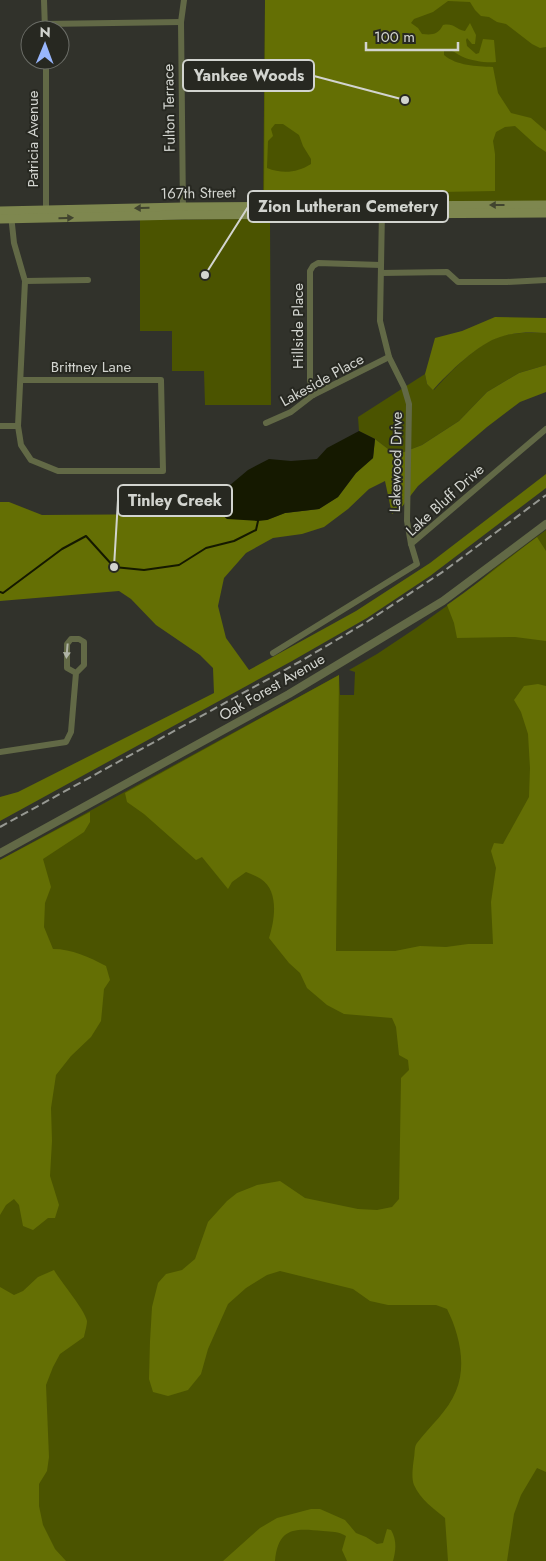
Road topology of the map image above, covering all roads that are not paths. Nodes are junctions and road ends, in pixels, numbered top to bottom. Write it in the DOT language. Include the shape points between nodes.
graph roads {
  1 [pos="44,0"];
  2 [pos="184,0"];
  3 [pos="45,20"];
  4 [pos="181,22"];
  5 [pos="70,26"];
  6 [pos="46,70"];
  7 [pos="546,205"];
  8 [pos="382,210"];
  9 [pos="0,211"];
  10 [pos="183,211"];
  11 [pos="546,213"];
  12 [pos="46,214"];
  13 [pos="11,215"];
  14 [pos="0,219"];
  15 [pos="381,265"];
  16 [pos="381,273"];
  17 [pos="88,280"];
  18 [pos="546,280"];
  19 [pos="24,281"];
  20 [pos="389,357"];
  21 [pos="21,380"];
  22 [pos="313,395"];
  23 [pos="266,423"];
  24 [pos="0,426"];
  25 [pos="18,426"];
  26 [pos="546,429"];
  27 [pos="546,524"];
  28 [pos="411,544"];
  29 [pos="273,653"];
  30 [pos="76,673"];
  31 [pos="0,752"];
  32 [pos="0,853"];
  1 -- 3 [label="street"];
  2 -- 4 [label="street, Fulton Terrace"];
  4 -- 5 [label="street"];
  4 -- 10 [label="street, Fulton Terrace"];
  6 -- 12 [label="street, Patricia Avenue"];
  7 -- 8 [label="main road, 167th Street, one-way"];
  8 -- 10 [label="main road, 167th Street"];
  8 -- 11 [label="main road, 167th Street"];
  8 -- 15 [label="street, Lakewood Drive"];
  9 -- 13 [label="main road, 167th Street"];
  10 -- 12 [label="main road, 167th Street"];
  12 -- 13 [label="main road, 167th Street"];
  13 -- 14 [label="main road, 167th Street"];
  13 -- 19 [label="street"];
  15 -- 16 [label="street, Lakewood Drive"];
  15 -- 22 [label="street, Hillside Place" via="318,263 310,271 310,380"];
  16 -- 18 [label="street" via="447,272 458,282"];
  16 -- 20 [label="street, Lakewood Drive" via="380,321"];
  17 -- 19 [label="street"];
  19 -- 21 [label="street"];
  20 -- 22 [label="street, Lakeside Place"];
  20 -- 28 [label="street, Lakewood Drive" via="409,404 407,521"];
  21 -- 25 [label="street"];
  21 -- 25 [label="street, Brittney Lane" via="161,380 163,471 58,471 31,460 21,445"];
  22 -- 23 [label="street, Lakeside Place" via="291,412"];
  24 -- 25 [label="street"];
  26 -- 28 [label="street, Lake Bluff Drive"];
  27 -- 32 [label="street, Oak Forest Avenue" via="443,601 290,694"];
  28 -- 29 [label="street, Lake Bluff Drive" via="417,564"];
  30 -- 30 [label="street, one-way" via="84,665 84,642 71,639 67,644 67,668"];
  30 -- 31 [label="street" via="71,732 66,742"];
}
